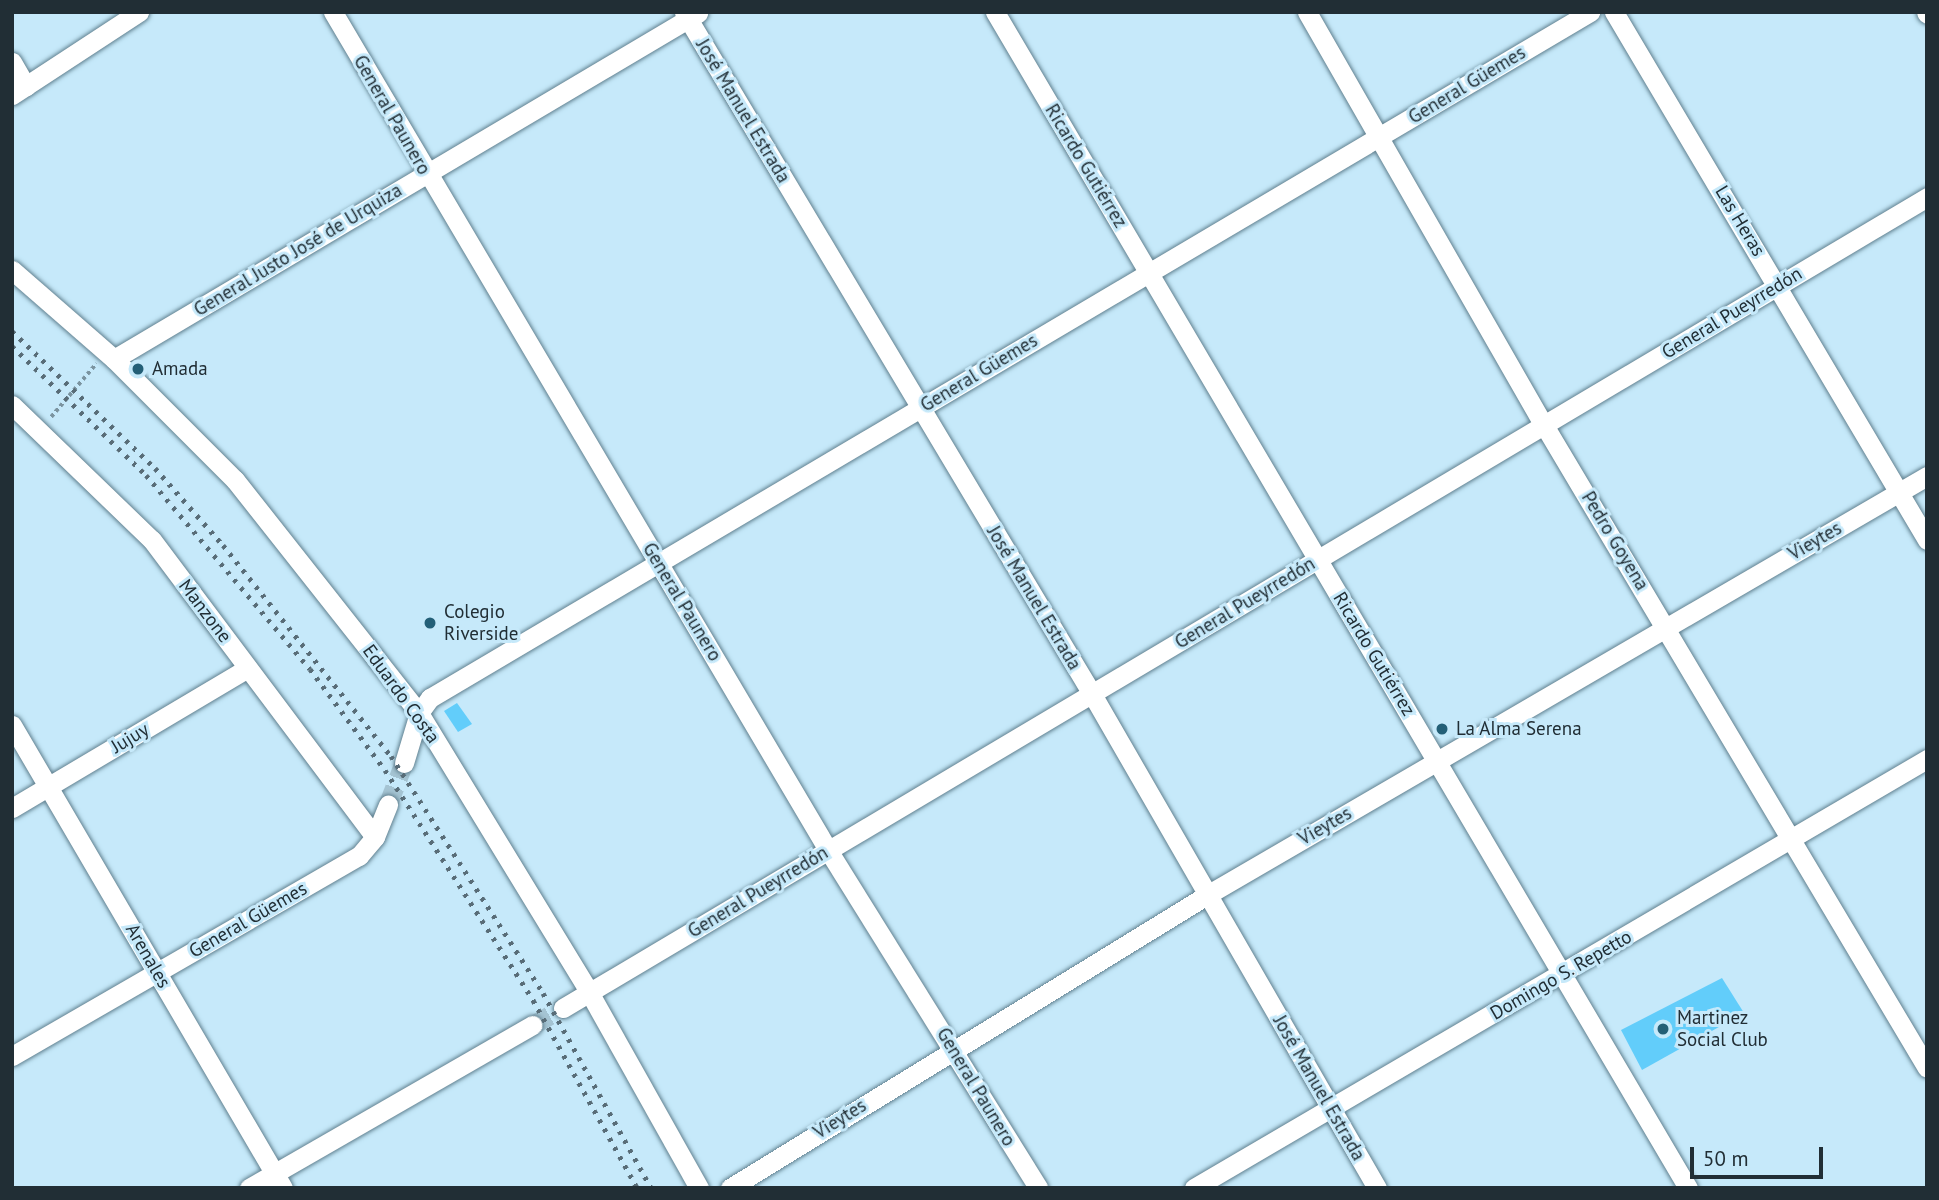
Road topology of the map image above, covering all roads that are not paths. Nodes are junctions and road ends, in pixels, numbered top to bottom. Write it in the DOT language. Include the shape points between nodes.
graph roads {
  1 [pos="139,12"];
  2 [pos="333,12"];
  3 [pos="995,12"];
  4 [pos="1307,12"];
  5 [pos="1590,12"];
  6 [pos="1614,12"];
  7 [pos="690,15"];
  8 [pos="12,62"];
  9 [pos="19,90"];
  10 [pos="1378,137"];
  11 [pos="426,174"];
  12 [pos="1927,197"];
  13 [pos="12,271"];
  14 [pos="1149,273"];
  15 [pos="1779,285"];
  16 [pos="110,356"];
  17 [pos="12,405"];
  18 [pos="920,408"];
  19 [pos="1544,425"];
  20 [pos="1927,476"];
  21 [pos="1899,492"];
  22 [pos="1927,540"];
  23 [pos="1318,559"];
  24 [pos="659,563"];
  25 [pos="1667,627"];
  26 [pos="248,668"];
  27 [pos="1092,694"];
  28 [pos="419,713"];
  29 [pos="12,725"];
  30 [pos="1927,759"];
  31 [pos="1437,761"];
  32 [pos="404,763"];
  33 [pos="48,787"];
  34 [pos="388,805"];
  35 [pos="12,808"];
  36 [pos="375,837"];
  37 [pos="1790,841"];
  38 [pos="828,850"];
  39 [pos="1207,895"];
  40 [pos="156,971"];
  41 [pos="1561,976"];
  42 [pos="589,992"];
  43 [pos="563,1008"];
  44 [pos="533,1025"];
  45 [pos="953,1048"];
  46 [pos="12,1056"];
  47 [pos="1927,1068"];
  48 [pos="1329,1108"];
  49 [pos="279,1180"];
  50 [pos="249,1188"];
  51 [pos="699,1188"];
  52 [pos="730,1188"];
  53 [pos="1038,1188"];
  54 [pos="1194,1188"];
  55 [pos="1377,1188"];
  56 [pos="1688,1188"];
  1 -- 9 [label="street"];
  2 -- 11 [label="street, General Paunero"];
  3 -- 14 [label="street, Ricardo Gutiérrez"];
  4 -- 10 [label="street, Pedro Goyena"];
  5 -- 10 [label="street, General Güemes"];
  6 -- 15 [label="street, Las Heras"];
  7 -- 11 [label="street, General Justo José de Urquiza"];
  7 -- 18 [label="street, José Manuel Estrada"];
  8 -- 9 [label="street"];
  10 -- 14 [label="street, General Güemes"];
  10 -- 19 [label="street, Pedro Goyena"];
  11 -- 16 [label="street, General Justo José de Urquiza"];
  11 -- 24 [label="street, General Paunero"];
  12 -- 15 [label="street, General Pueyrredón"];
  13 -- 16 [label="street, Eduardo Costa"];
  14 -- 18 [label="street, General Güemes"];
  14 -- 23 [label="street, Ricardo Gutiérrez"];
  15 -- 19 [label="street, General Pueyrredón"];
  15 -- 21 [label="street, Las Heras"];
  16 -- 28 [label="street, Eduardo Costa" via="235,480"];
  17 -- 26 [label="street, Manzone" via="152,540"];
  18 -- 24 [label="street, General Güemes"];
  18 -- 27 [label="street, José Manuel Estrada"];
  19 -- 23 [label="street, General Pueyrredón"];
  19 -- 25 [label="street, Pedro Goyena"];
  20 -- 21 [label="street, Vieytes"];
  21 -- 22 [label="street, Las Heras"];
  21 -- 25 [label="street, Vieytes"];
  23 -- 27 [label="street, General Pueyrredón"];
  23 -- 31 [label="street, Ricardo Gutiérrez"];
  24 -- 28 [label="street, General Güemes" via="430,698"];
  24 -- 38 [label="street, General Paunero"];
  25 -- 31 [label="street, Vieytes"];
  25 -- 37 [label="street, Pedro Goyena"];
  26 -- 33 [label="street, Jujuy"];
  26 -- 36 [label="street, Manzone"];
  27 -- 38 [label="street, General Pueyrredón"];
  27 -- 39 [label="street, José Manuel Estrada"];
  28 -- 32 [label="street"];
  28 -- 42 [label="street, Eduardo Costa"];
  29 -- 33 [label="street, Arenales"];
  30 -- 37 [label="street, Domingo S. Repetto"];
  31 -- 39 [label="street, Vieytes"];
  31 -- 41 [label="street, Ricardo Gutiérrez"];
  33 -- 35 [label="street, Jujuy"];
  33 -- 40 [label="street, Arenales"];
  34 -- 36 [label="street, General Güemes"];
  36 -- 40 [label="street, General Güemes" via="359,856"];
  37 -- 41 [label="street, Domingo S. Repetto"];
  37 -- 47 [label="street, Pedro Goyena"];
  38 -- 42 [label="street, General Pueyrredón"];
  38 -- 45 [label="street, General Paunero"];
  39 -- 45 [label="street, Vieytes"];
  39 -- 48 [label="street, José Manuel Estrada"];
  40 -- 46 [label="street, General Güemes"];
  40 -- 49 [label="street, Arenales"];
  41 -- 48 [label="street, Domingo S. Repetto"];
  41 -- 56 [label="street, Ricardo Gutiérrez"];
  42 -- 43 [label="street, General Pueyrredón"];
  42 -- 51 [label="street, Eduardo Costa"];
  44 -- 49 [label="street"];
  45 -- 52 [label="street, Vieytes"];
  45 -- 53 [label="street, General Paunero"];
  48 -- 54 [label="street, Domingo S. Repetto"];
  48 -- 55 [label="street, José Manuel Estrada"];
  49 -- 50 [label="street"];
}
